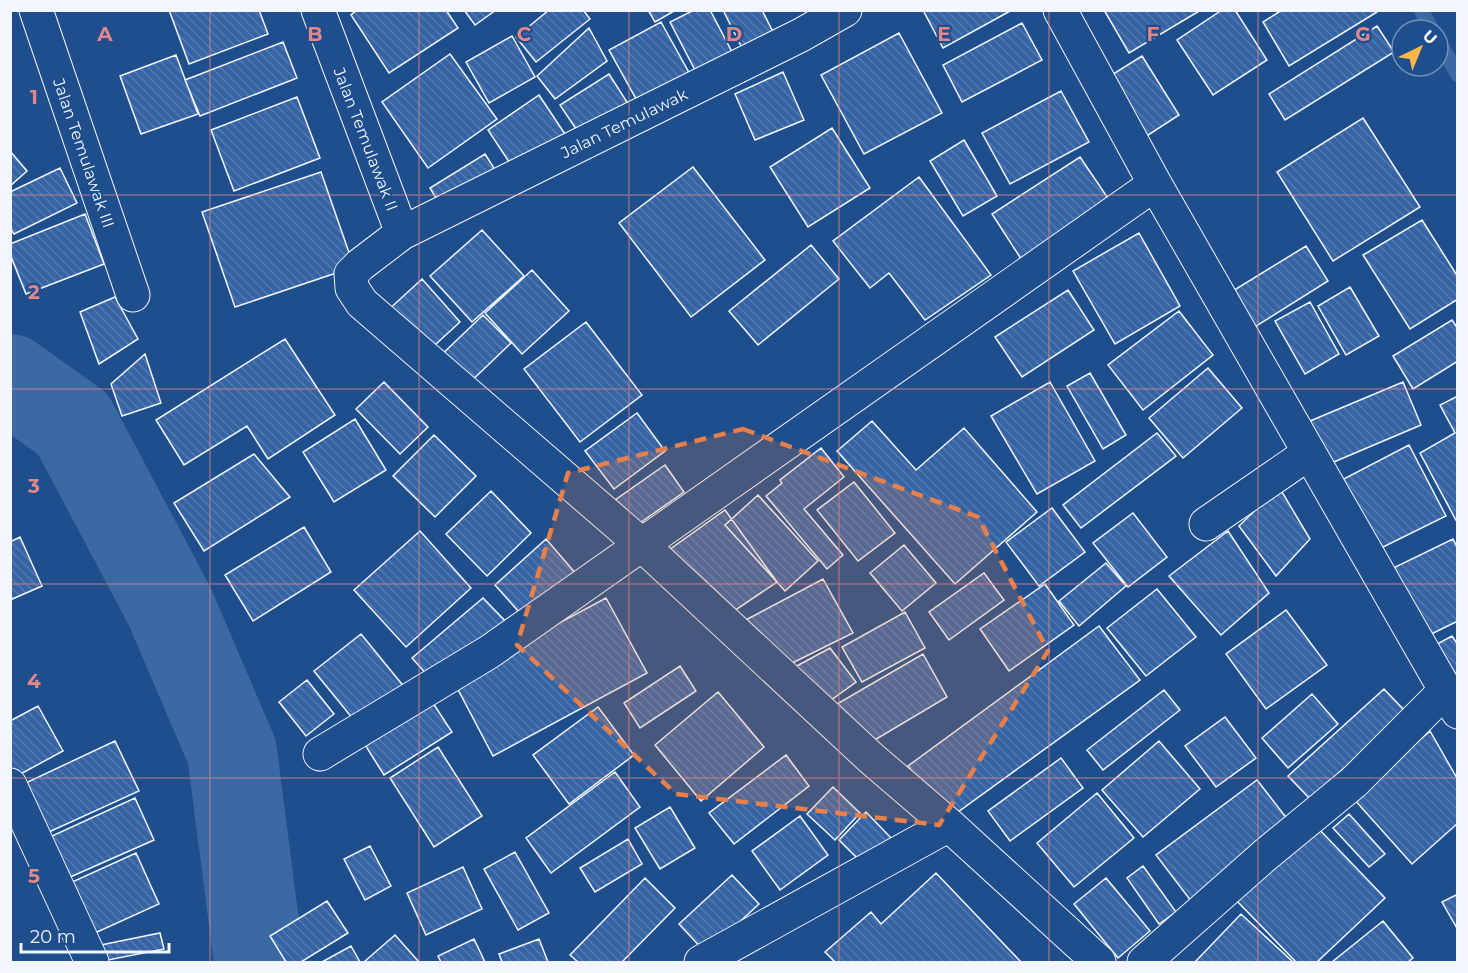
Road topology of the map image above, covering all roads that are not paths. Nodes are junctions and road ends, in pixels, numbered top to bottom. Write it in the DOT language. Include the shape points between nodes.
graph roads {
  1 [pos="36,10"];
  2 [pos="318,10"];
  3 [pos="845,10"];
  4 [pos="1060,10"];
  5 [pos="797,22"];
  6 [pos="1155,184"];
  7 [pos="402,233"];
  8 [pos="133,295"];
  9 [pos="1309,453"];
  10 [pos="1206,524"];
  11 [pos="641,544"];
  12 [pos="1451,701"];
  13 [pos="320,754"];
  14 [pos="10,785"];
  15 [pos="949,825"];
  16 [pos="92,963"];
  17 [pos="701,963"];
  18 [pos="1099,963"];
  19 [pos="1144,963"];
  1 -- 8 [label="street, Jalan Temulawak III"];
  2 -- 7 [label="street, Jalan Temulawak II"];
  3 -- 5 [label="street, Jalan Temulawak"];
  4 -- 6 [label="street"];
  5 -- 7 [label="street, Jalan Temulawak"];
  6 -- 9 [label="street"];
  6 -- 11 [label="street"];
  7 -- 11 [label="street, Jalan Temulawak" via="351,274 352,288 362,303"];
  9 -- 10 [label="street"];
  9 -- 12 [label="street"];
  11 -- 13 [label="street" via="489,652"];
  11 -- 15 [label="street" via="871,758"];
  12 -- 19 [label="street" via="1264,856"];
  14 -- 16 [label="street"];
  15 -- 17 [label="street"];
  15 -- 18 [label="street"];
}
